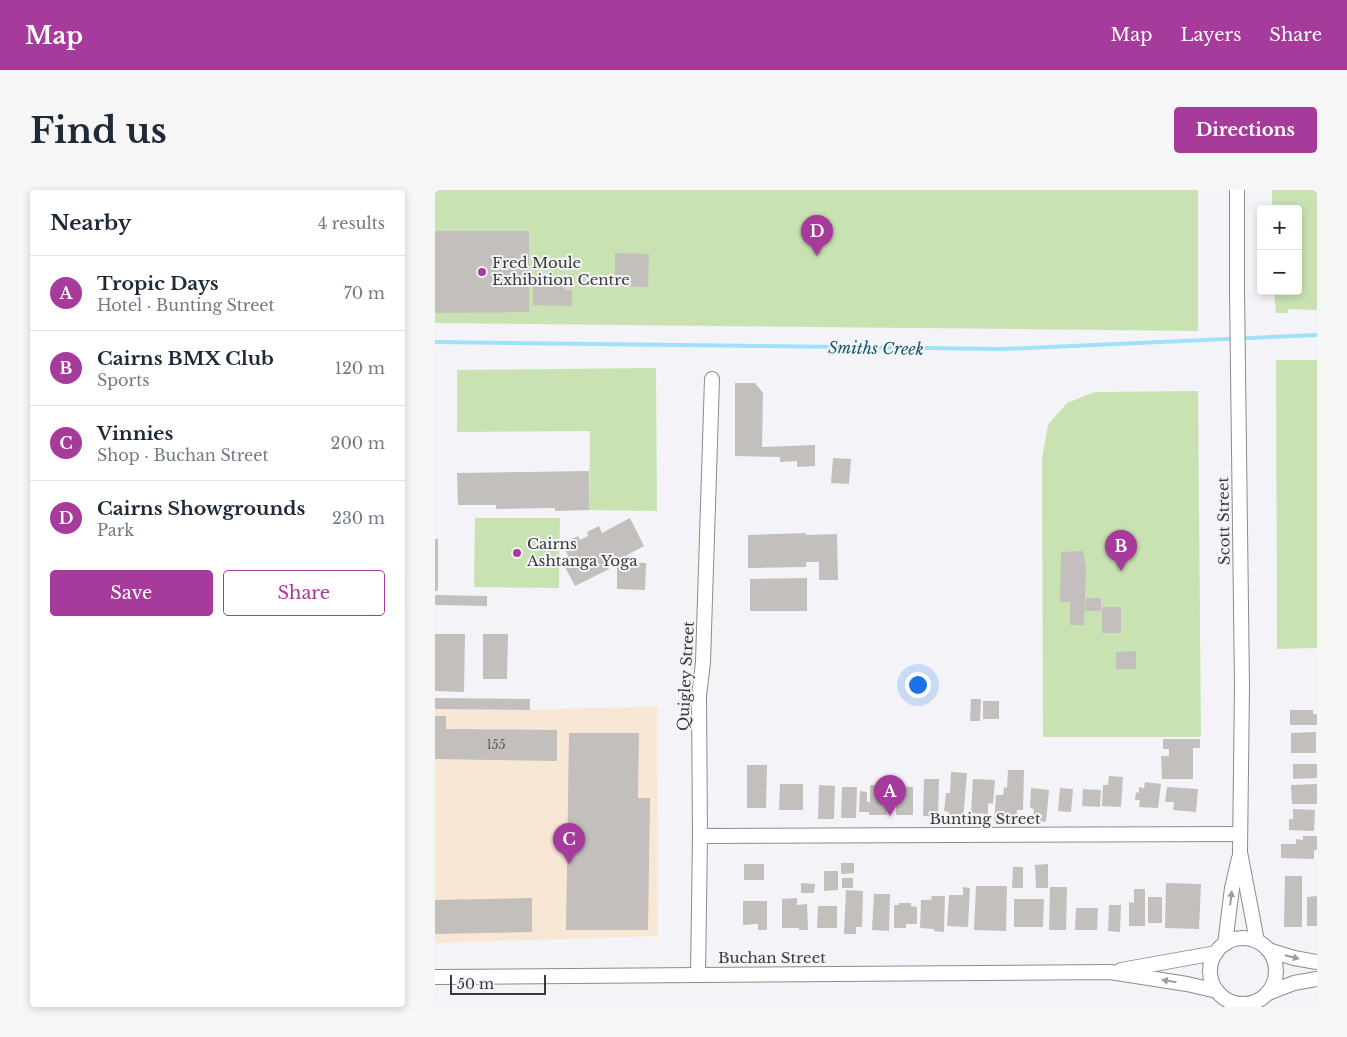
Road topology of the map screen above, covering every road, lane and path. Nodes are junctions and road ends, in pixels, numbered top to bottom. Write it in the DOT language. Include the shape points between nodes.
graph roads {
  1 [pos="1237,190"];
  2 [pos="712,379"];
  3 [pos="1240,834"];
  4 [pos="699,836"];
  5 [pos="1240,852"];
  6 [pos="1257,941"];
  7 [pos="1221,948"];
  8 [pos="1269,950"];
  9 [pos="1317,962"];
  10 [pos="1110,972"];
  11 [pos="698,975"];
  12 [pos="435,977"];
  13 [pos="1317,979"];
  14 [pos="1221,998"];
  15 [pos="1264,999"];
  1 -- 3 [label="street, Scott Street" via="1242,686"];
  2 -- 4 [label="street, Quigley Street" via="703,662 699,696"];
  3 -- 4 [label="street, Bunting Street"];
  3 -- 5 [label="street, Scott Street"];
  4 -- 11 [label="street, Quigley Street"];
  5 -- 6 [label="street, Scott Street"];
  7 -- 5 [label="street, Scott Street, one-way"];
  6 -- 7 [label="street" via="1241,938"];
  6 -- 8 [label="street"];
  7 -- 10 [label="street, Buchan Street"];
  7 -- 14 [label="street" via="1210,968 1212,982"];
  8 -- 9 [label="street, one-way"];
  8 -- 15 [label="street" via="1276,970 1274,984"];
  10 -- 11 [label="street, Buchan Street"];
  14 -- 10 [label="street, Buchan Street, one-way" via="1187,984"];
  11 -- 12 [label="street, Buchan Street"];
  13 -- 15 [label="street" via="1294,983"];
  14 -- 15 [label="street" via="1241,1004"];
}
